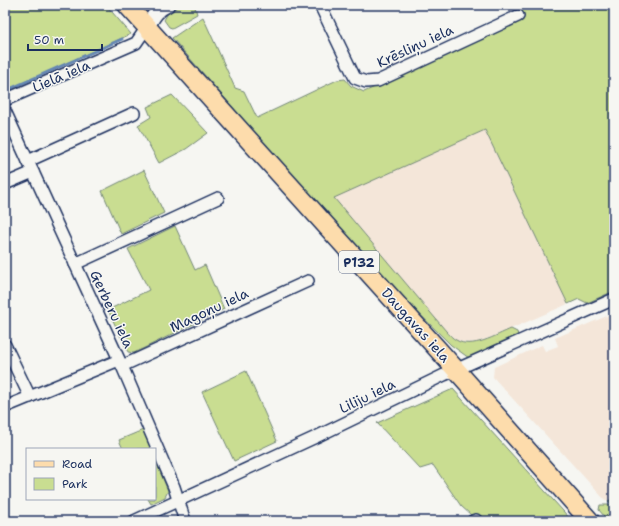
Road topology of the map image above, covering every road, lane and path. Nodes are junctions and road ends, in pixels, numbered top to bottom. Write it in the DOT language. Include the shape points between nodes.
graph roads {
  1 [pos="127,5"];
  2 [pos="167,5"];
  3 [pos="320,5"];
  4 [pos="518,16"];
  5 [pos="147,27"];
  6 [pos="5,100"];
  7 [pos="5,111"];
  8 [pos="134,113"];
  9 [pos="28,162"];
  10 [pos="33,172"];
  11 [pos="5,184"];
  12 [pos="218,198"];
  13 [pos="75,264"];
  14 [pos="308,281"];
  15 [pos="614,299"];
  16 [pos="5,345"];
  17 [pos="120,363"];
  18 [pos="456,370"];
  19 [pos="30,397"];
  20 [pos="5,407"];
  21 [pos="178,501"];
  22 [pos="134,521"];
  23 [pos="186,521"];
  24 [pos="590,521"];
  1 -- 5 [label="main road, Daugavas iela / P132"];
  2 -- 5 [label="street, Lielā iela" via="154,14"];
  3 -- 4 [label="street, Krēsliņu iela" via="355,78 366,82 378,80"];
  5 -- 6 [label="street, Lielā iela" via="136,44"];
  5 -- 18 [label="main road, Daugavas iela / P132"];
  7 -- 9 [label="street, Gerberu iela"];
  8 -- 9 [label="street"];
  9 -- 10 [label="street, Gerberu iela"];
  10 -- 11 [label="street"];
  10 -- 13 [label="street, Gerberu iela"];
  12 -- 13 [label="street"];
  13 -- 17 [label="street, Gerberu iela"];
  14 -- 17 [label="street, Magoņu iela"];
  15 -- 18 [label="street, Liliju iela"];
  16 -- 19 [label="street"];
  17 -- 19 [label="street, Magoņu iela"];
  17 -- 21 [label="street, Gerberu iela"];
  18 -- 21 [label="street, Liliju iela"];
  18 -- 24 [label="main road, Daugavas iela / P132"];
  19 -- 20 [label="street, Magoņu iela"];
  21 -- 22 [label="street, Liliju iela"];
  21 -- 23 [label="street, Gerberu iela"];
}
